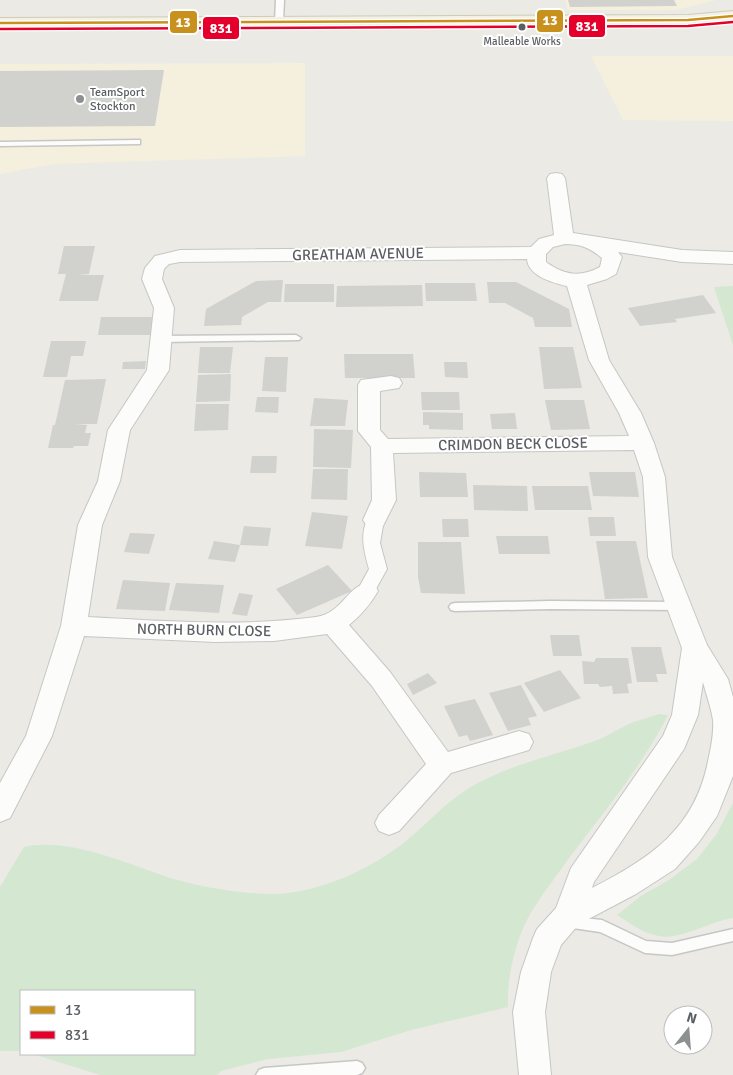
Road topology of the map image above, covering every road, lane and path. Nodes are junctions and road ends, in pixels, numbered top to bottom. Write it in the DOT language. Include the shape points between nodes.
graph roads {
  1 [pos="280,0"];
  2 [pos="733,16"];
  3 [pos="279,21"];
  4 [pos="0,24"];
  5 [pos="733,34"];
  6 [pos="0,40"];
  7 [pos="137,142"];
  8 [pos="0,144"];
  9 [pos="556,178"];
  10 [pos="564,238"];
  11 [pos="596,243"];
  12 [pos="536,253"];
  13 [pos="682,256"];
  14 [pos="733,258"];
  15 [pos="610,270"];
  16 [pos="576,281"];
  17 [pos="296,338"];
  18 [pos="161,339"];
  19 [pos="391,384"];
  20 [pos="643,443"];
  21 [pos="382,446"];
  22 [pos="375,520"];
  23 [pos="366,591"];
  24 [pos="679,606"];
  25 [pos="455,607"];
  26 [pos="333,624"];
  27 [pos="74,626"];
  28 [pos="696,648"];
  29 [pos="519,742"];
  30 [pos="442,765"];
  31 [pos="0,810"];
  32 [pos="389,823"];
  33 [pos="565,918"];
  34 [pos="733,935"];
  35 [pos="357,1068"];
  36 [pos="264,1075"];
  37 [pos="535,1075"];
  1 -- 3 [label="lane"];
  2 -- 3 [label="main road" via="688,20"];
  3 -- 4 [label="main road"];
  5 -- 6 [label="main road" via="279,34"];
  7 -- 8 [label="lane"];
  9 -- 10 [label="street"];
  10 -- 11 [label="street"];
  10 -- 12 [label="street" via="546,242"];
  11 -- 13 [label="street"];
  11 -- 15 [label="street" via="612,257"];
  12 -- 16 [label="street" via="537,264 550,275"];
  12 -- 18 [label="street, GREATHAM AVENUE" via="180,256 162,260 152,278 164,308"];
  13 -- 14 [label="street"];
  13 -- 15 [label="street"];
  15 -- 16 [label="street" via="596,278"];
  16 -- 20 [label="street" via="599,360 630,413"];
  17 -- 18 [label="lane"];
  18 -- 27 [label="street" via="158,370 119,430 109,481 90,525"];
  19 -- 21 [label="street" via="369,385 369,431"];
  20 -- 21 [label="street, CRIMDON BECK CLOSE"];
  20 -- 24 [label="street" via="654,478 660,557"];
  21 -- 22 [label="street" via="384,500"];
  22 -- 23 [label="street" via="371,543 378,569"];
  23 -- 26 [label="street" via="353,608"];
  24 -- 25 [label="lane"];
  24 -- 28 [label="street"];
  26 -- 27 [label="street, NORTH BURN CLOSE" via="274,632 215,633"];
  26 -- 30 [label="street" via="381,679"];
  27 -- 31 [label="street" via="39,736"];
  28 -- 33 [label="street" via="685,715 674,741 581,877"];
  28 -- 33 [label="street" via="715,679 726,720 719,777 707,808 665,860"];
  29 -- 30 [label="street"];
  30 -- 32 [label="street"];
  33 -- 34 [label="lane" via="602,926 645,947 672,949"];
  33 -- 37 [label="street" via="548,938 536,972 529,1012"];
  35 -- 36 [label="lane"];
}
